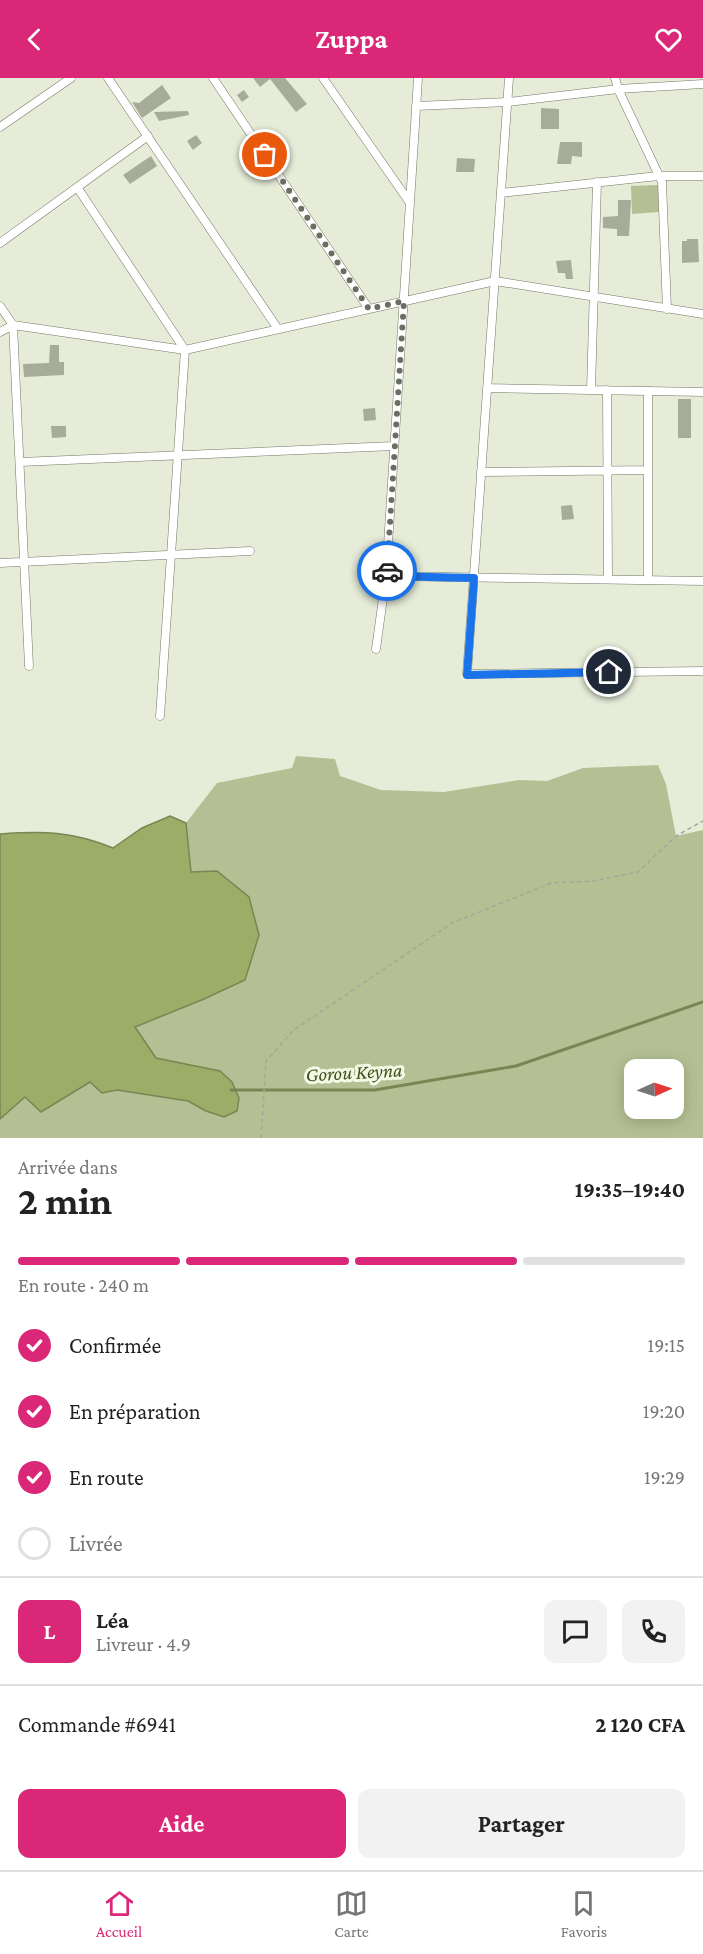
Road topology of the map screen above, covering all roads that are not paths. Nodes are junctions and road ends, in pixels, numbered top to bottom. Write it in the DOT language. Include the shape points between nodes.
graph roads {
  1 [pos="71,78"];
  2 [pos="108,78"];
  3 [pos="213,78"];
  4 [pos="323,78"];
  5 [pos="418,78"];
  6 [pos="509,78"];
  7 [pos="615,78"];
  8 [pos="703,84"];
  9 [pos="618,90"];
  10 [pos="508,102"];
  11 [pos="416,106"];
  12 [pos="0,127"];
  13 [pos="147,136"];
  14 [pos="658,176"];
  15 [pos="703,176"];
  16 [pos="597,182"];
  17 [pos="77,187"];
  18 [pos="501,193"];
  19 [pos="410,202"];
  20 [pos="0,243"];
  21 [pos="495,281"];
  22 [pos="594,297"];
  23 [pos="404,301"];
  24 [pos="0,306"];
  25 [pos="369,309"];
  26 [pos="667,309"];
  27 [pos="703,315"];
  28 [pos="13,325"];
  29 [pos="278,329"];
  30 [pos="0,332"];
  31 [pos="185,350"];
  32 [pos="487,388"];
  33 [pos="591,390"];
  34 [pos="607,390"];
  35 [pos="648,391"];
  36 [pos="703,392"];
  37 [pos="394,446"];
  38 [pos="177,455"];
  39 [pos="20,462"];
  40 [pos="648,470"];
  41 [pos="608,471"];
  42 [pos="481,472"];
  43 [pos="250,551"];
  44 [pos="171,553"];
  45 [pos="25,561"];
  46 [pos="0,563"];
  47 [pos="386,576"];
  48 [pos="474,578"];
  49 [pos="608,579"];
  50 [pos="648,580"];
  51 [pos="703,581"];
  52 [pos="376,649"];
  53 [pos="29,666"];
  54 [pos="703,671"];
  55 [pos="160,716"];
  1 -- 12 [label="street"];
  2 -- 13 [label="street"];
  3 -- 25 [label="street"];
  4 -- 19 [label="street"];
  5 -- 11 [label="street"];
  6 -- 10 [label="street"];
  7 -- 9 [label="street"];
  8 -- 9 [label="street"];
  9 -- 10 [label="street"];
  9 -- 14 [label="street"];
  10 -- 11 [label="street"];
  10 -- 18 [label="street"];
  11 -- 19 [label="street"];
  13 -- 17 [label="street"];
  13 -- 29 [label="street"];
  14 -- 15 [label="street"];
  14 -- 16 [label="street"];
  14 -- 26 [label="street" via="662,182"];
  16 -- 18 [label="street"];
  16 -- 22 [label="street"];
  17 -- 20 [label="street"];
  17 -- 31 [label="street"];
  18 -- 21 [label="street"];
  19 -- 23 [label="street"];
  21 -- 22 [label="street"];
  21 -- 23 [label="street"];
  21 -- 32 [label="street"];
  22 -- 26 [label="street"];
  22 -- 33 [label="street"];
  23 -- 25 [label="street"];
  23 -- 37 [label="street"];
  24 -- 28 [label="street"];
  25 -- 29 [label="street"];
  26 -- 27 [label="street"];
  28 -- 30 [label="street"];
  28 -- 31 [label="street"];
  28 -- 39 [label="street"];
  29 -- 31 [label="street"];
  31 -- 38 [label="street"];
  32 -- 33 [label="street"];
  32 -- 42 [label="street"];
  33 -- 34 [label="street"];
  34 -- 35 [label="street"];
  34 -- 41 [label="street"];
  35 -- 36 [label="street"];
  35 -- 40 [label="street"];
  37 -- 38 [label="street"];
  37 -- 47 [label="street"];
  38 -- 39 [label="street"];
  38 -- 44 [label="street"];
  39 -- 45 [label="street"];
  40 -- 41 [label="street"];
  40 -- 50 [label="street"];
  41 -- 42 [label="street"];
  41 -- 49 [label="street"];
  42 -- 48 [label="street"];
  43 -- 44 [label="street"];
  44 -- 45 [label="street"];
  44 -- 55 [label="street"];
  45 -- 46 [label="street"];
  45 -- 53 [label="street"];
  47 -- 48 [label="street"];
  47 -- 52 [label="street"];
  48 -- 49 [label="street"];
  48 -- 54 [label="street" via="467,675"];
  49 -- 50 [label="street"];
  50 -- 51 [label="street"];
}
